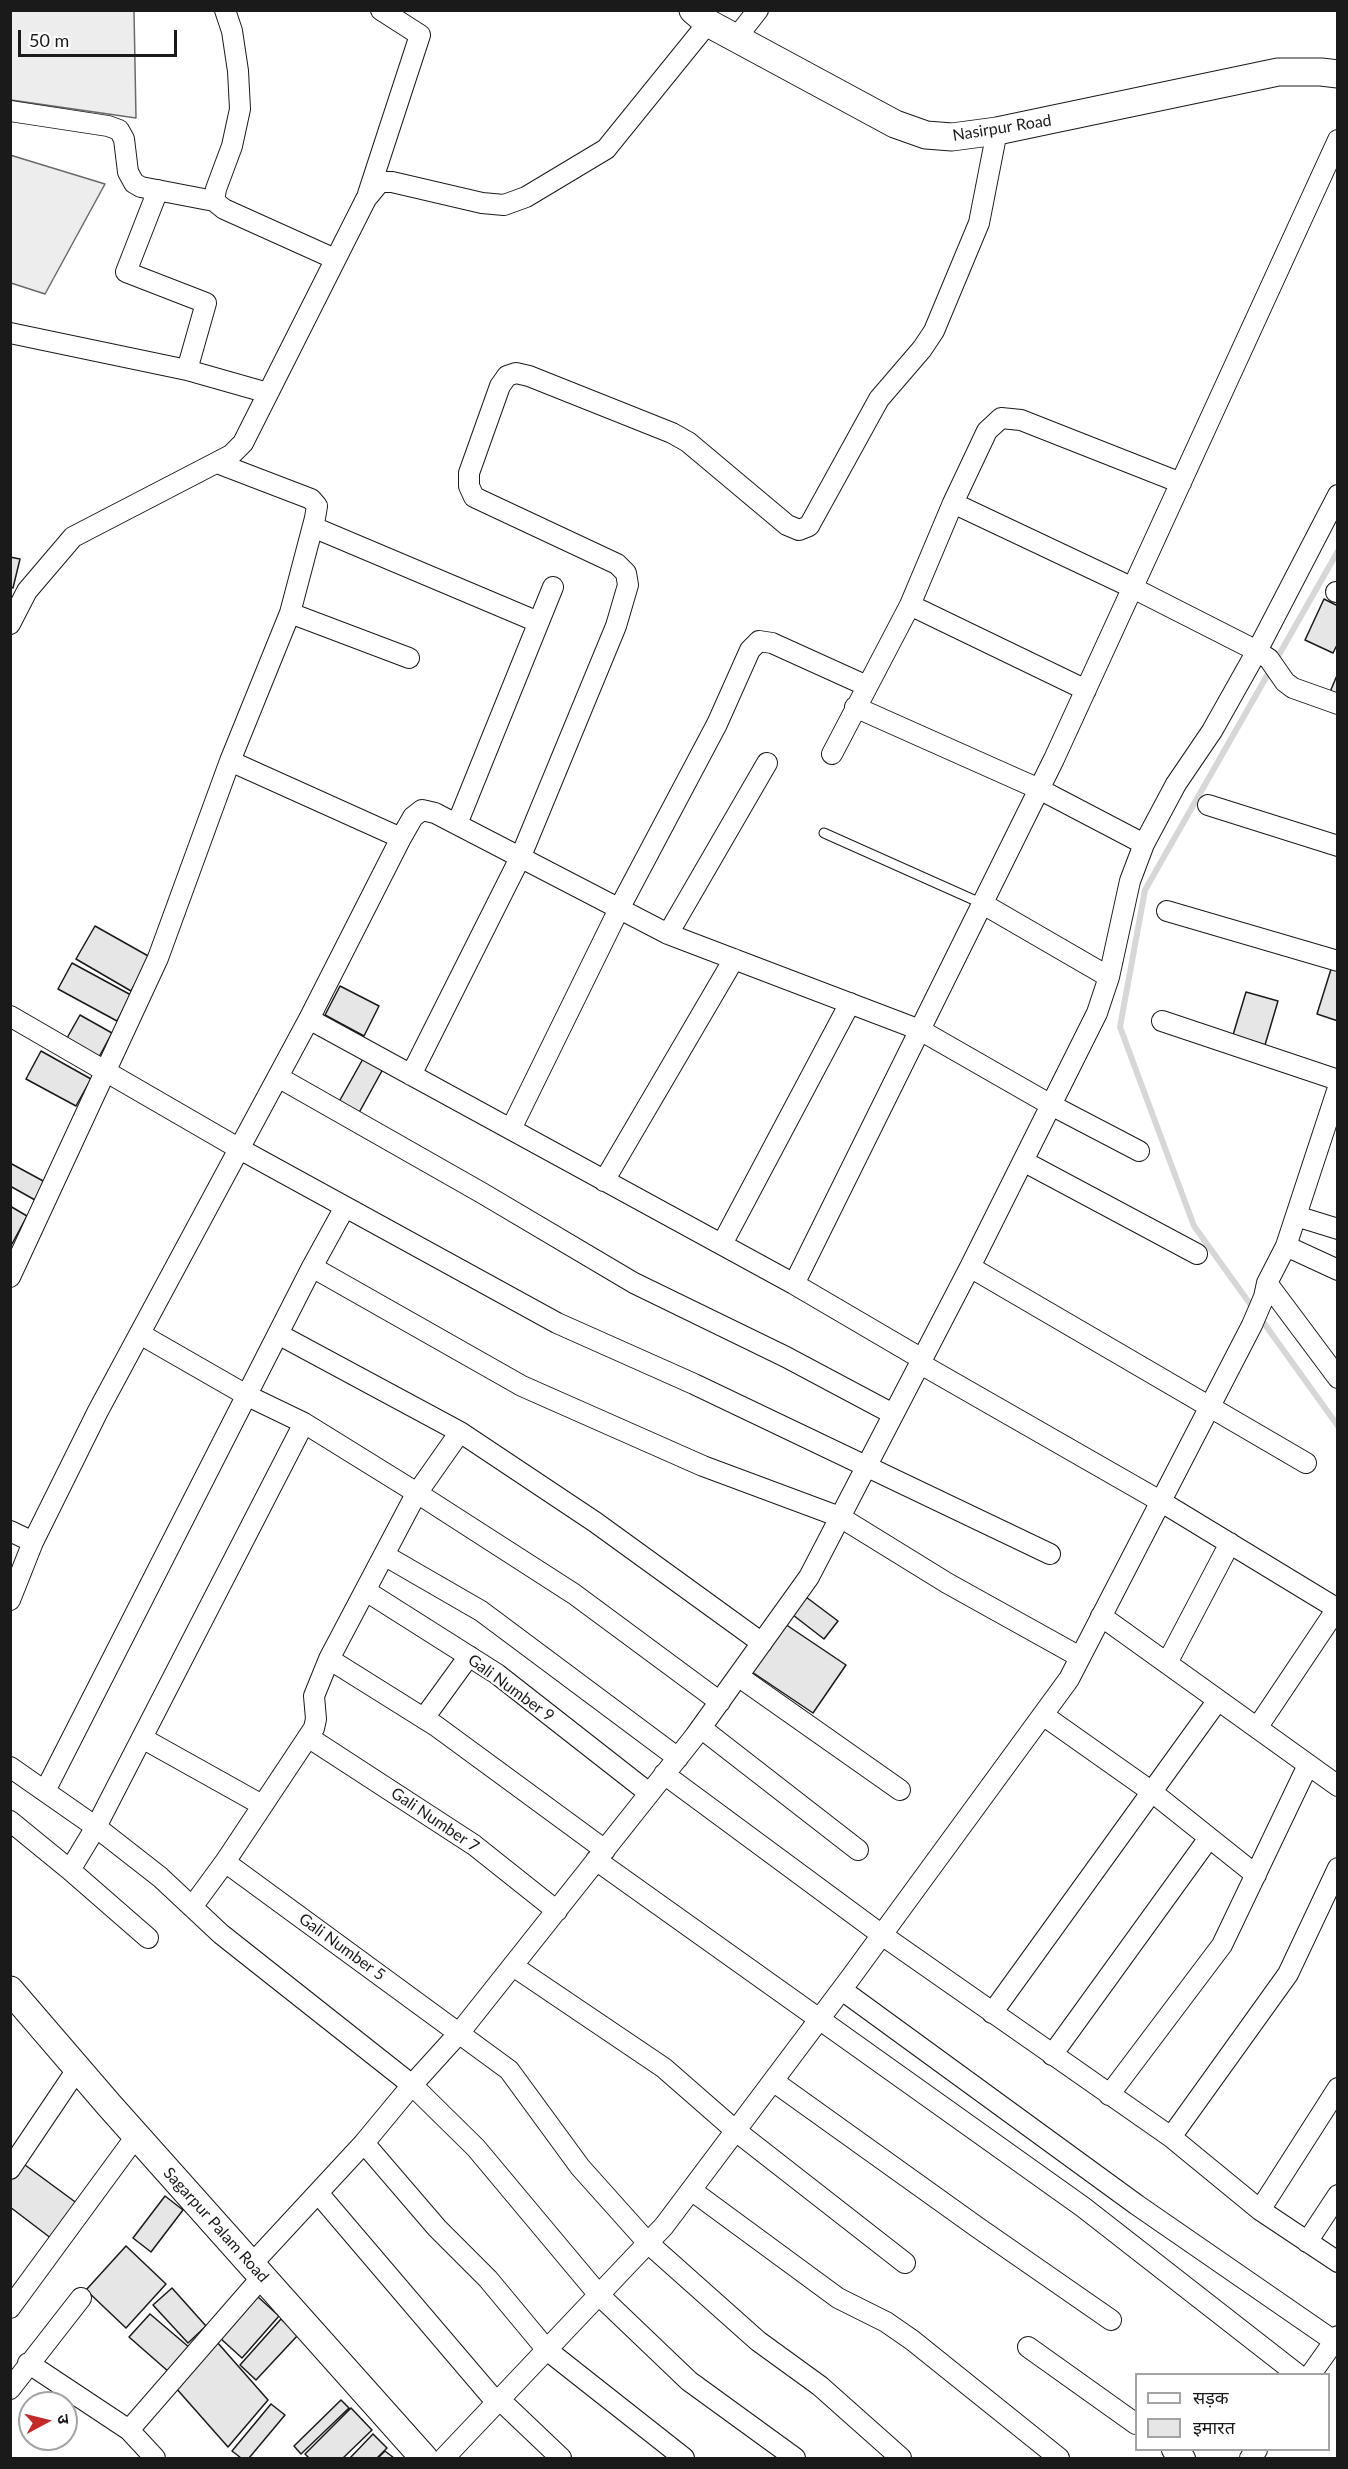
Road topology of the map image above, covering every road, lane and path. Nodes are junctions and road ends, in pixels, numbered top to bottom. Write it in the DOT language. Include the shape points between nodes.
graph roads {
  1 [pos="225,10"];
  2 [pos="381,10"];
  3 [pos="758,10"];
  4 [pos="700,17"];
  5 [pos="736,38"];
  6 [pos="1338,74"];
  7 [pos="10,111"];
  8 [pos="997,131"];
  9 [pos="1338,140"];
  10 [pos="158,190"];
  11 [pos="366,199"];
  12 [pos="214,201"];
  13 [pos="335,259"];
  14 [pos="10,333"];
  15 [pos="187,370"];
  16 [pos="268,393"];
  17 [pos="217,463"];
  18 [pos="1181,483"];
  19 [pos="1338,495"];
  20 [pos="953,503"];
  21 [pos="313,527"];
  22 [pos="553,587"];
  23 [pos="1133,588"];
  24 [pos="910,605"];
  25 [pos="290,613"];
  26 [pos="538,622"];
  27 [pos="10,624"];
  28 [pos="1263,655"];
  29 [pos="409,658"];
  30 [pos="867,686"];
  31 [pos="1086,690"];
  32 [pos="1338,704"];
  33 [pos="855,707"];
  34 [pos="832,754"];
  35 [pos="230,761"];
  36 [pos="767,763"];
  37 [pos="1039,789"];
  38 [pos="1208,805"];
  39 [pos="457,824"];
  40 [pos="824,833"];
  41 [pos="401,838"];
  42 [pos="1144,844"];
  43 [pos="1338,846"];
  44 [pos="521,856"];
  45 [pos="983,904"];
  46 [pos="620,907"];
  47 [pos="1167,911"];
  48 [pos="668,934"];
  49 [pos="734,959"];
  50 [pos="1338,961"];
  51 [pos="1109,977"];
  52 [pos="850,1002"];
  53 [pos="10,1016"];
  54 [pos="309,1019"];
  55 [pos="1162,1021"];
  56 [pos="920,1030"];
  57 [pos="107,1071"];
  58 [pos="411,1075"];
  59 [pos="278,1077"];
  60 [pos="1338,1080"];
  61 [pos="1338,1088"];
  62 [pos="1051,1105"];
  63 [pos="511,1130"];
  64 [pos="238,1148"];
  65 [pos="1139,1151"];
  66 [pos="1023,1161"];
  67 [pos="604,1181"];
  68 [pos="345,1207"];
  69 [pos="1296,1216"];
  70 [pos="1338,1229"];
  71 [pos="722,1244"];
  72 [pos="1286,1245"];
  73 [pos="1197,1254"];
  74 [pos="312,1267"];
  75 [pos="970,1267"];
  76 [pos="1338,1270"];
  77 [pos="10,1276"];
  78 [pos="794,1284"];
  79 [pos="1266,1290"];
  80 [pos="140,1334"];
  81 [pos="278,1334"];
  82 [pos="919,1363"];
  83 [pos="1338,1378"];
  84 [pos="248,1396"];
  85 [pos="1209,1405"];
  86 [pos="893,1414"];
  87 [pos="304,1423"];
  88 [pos="460,1432"];
  89 [pos="1306,1463"];
  90 [pos="867,1466"];
  91 [pos="417,1492"];
  92 [pos="1160,1501"];
  93 [pos="840,1517"];
  94 [pos="10,1531"];
  95 [pos="33,1542"];
  96 [pos="1230,1543"];
  97 [pos="1050,1554"];
  98 [pos="384,1555"];
  99 [pos="366,1591"];
  100 [pos="10,1600"];
  101 [pos="1337,1607"];
  102 [pos="1101,1616"];
  103 [pos="762,1642"];
  104 [pos="469,1656"];
  105 [pos="1080,1657"];
  106 [pos="329,1659"];
  107 [pos="1167,1664"];
  108 [pos="738,1676"];
  109 [pos="1218,1700"];
  110 [pos="720,1702"];
  111 [pos="1043,1715"];
  112 [pos="424,1718"];
  113 [pos="700,1728"];
  114 [pos="1257,1728"];
  115 [pos="308,1737"];
  116 [pos="142,1738"];
  117 [pos="678,1758"];
  118 [pos="1308,1765"];
  119 [pos="10,1767"];
  120 [pos="664,1774"];
  121 [pos="1338,1786"];
  122 [pos="900,1790"];
  123 [pos="45,1791"];
  124 [pos="1152,1792"];
  125 [pos="650,1793"];
  126 [pos="262,1805"];
  127 [pos="10,1821"];
  128 [pos="96,1827"];
  129 [pos="1209,1838"];
  130 [pos="858,1851"];
  131 [pos="601,1855"];
  132 [pos="225,1862"];
  133 [pos="1338,1868"];
  134 [pos="70,1870"];
  135 [pos="1256,1875"];
  136 [pos="192,1907"];
  137 [pos="556,1911"];
  138 [pos="882,1935"];
  139 [pos="148,1938"];
  140 [pos="513,1966"];
  141 [pos="842,1990"];
  142 [pos="13,1999"];
  143 [pos="992,2013"];
  144 [pos="818,2020"];
  145 [pos="460,2032"];
  146 [pos="1052,2055"];
  147 [pos="78,2068"];
  148 [pos="773,2081"];
  149 [pos="412,2085"];
  150 [pos="1338,2088"];
  151 [pos="1109,2096"];
  152 [pos="736,2131"];
  153 [pos="137,2136"];
  154 [pos="1172,2137"];
  155 [pos="364,2143"];
  156 [pos="10,2169"];
  157 [pos="691,2190"];
  158 [pos="318,2193"];
  159 [pos="1338,2195"];
  160 [pos="1260,2210"];
  161 [pos="1307,2242"];
  162 [pos="648,2243"];
  163 [pos="1338,2262"];
  164 [pos="905,2263"];
  165 [pos="257,2271"];
  166 [pos="599,2295"];
  167 [pos="81,2298"];
  168 [pos="10,2308"];
  169 [pos="1111,2320"];
  170 [pos="1336,2338"];
  171 [pos="1028,2347"];
  172 [pos="547,2350"];
  173 [pos="28,2363"];
  174 [pos="1297,2373"];
  175 [pos="1312,2373"];
  176 [pos="10,2389"];
  177 [pos="498,2401"];
  178 [pos="1135,2423"];
  179 [pos="129,2430"];
  180 [pos="155,2458"];
  181 [pos="424,2458"];
  182 [pos="444,2458"];
  183 [pos="561,2458"];
  184 [pos="684,2458"];
  185 [pos="795,2458"];
  186 [pos="901,2458"];
  187 [pos="1059,2458"];
  1 -- 12 [label="street" via="232,31 240,110"];
  2 -- 11 [label="street" via="420,35"];
  3 -- 5 [label="street"];
  4 -- 5 [label="street, Nasirpur Road"];
  4 -- 11 [label="street" via="606,149 526,197 504,205 482,203 380,182"];
  5 -- 8 [label="street, Nasirpur Road" via="895,124 926,135 952,138"];
  6 -- 8 [label="street, Nasirpur Road" via="1278,72"];
  7 -- 10 [label="street" via="118,130 124,139 130,179 141,187"];
  8 -- 44 [label="street" via="979,223 934,331 879,399 809,526 799,530 787,525 672,433 529,376 507,376 500,386 469,473 474,496 617,564 626,573 628,585 616,626"];
  9 -- 18 [label="street"];
  10 -- 12 [label="street"];
  10 -- 15 [label="street" via="126,272 206,303"];
  11 -- 13 [label="street"];
  12 -- 13 [label="street"];
  13 -- 16 [label="street"];
  14 -- 15 [label="street"];
  15 -- 16 [label="street"];
  16 -- 17 [label="street" via="243,443"];
  17 -- 21 [label="street" via="311,499 317,506"];
  17 -- 27 [label="street" via="73,537 27,591"];
  18 -- 20 [label="street" via="1022,420 1001,418 987,431"];
  18 -- 23 [label="street"];
  19 -- 28 [label="street"];
  20 -- 23 [label="street"];
  20 -- 24 [label="street"];
  21 -- 25 [label="street"];
  21 -- 26 [label="street"];
  22 -- 26 [label="street"];
  23 -- 28 [label="street"];
  23 -- 31 [label="street"];
  24 -- 30 [label="street"];
  24 -- 31 [label="street"];
  25 -- 29 [label="street"];
  25 -- 35 [label="street"];
  26 -- 39 [label="street"];
  28 -- 32 [label="street" via="1293,688"];
  28 -- 42 [label="street" via="1176,784"];
  30 -- 33 [label="street"];
  30 -- 46 [label="street" via="772,643 759,641 750,650 717,723"];
  31 -- 37 [label="street"];
  33 -- 34 [label="street"];
  33 -- 37 [label="street"];
  35 -- 41 [label="street"];
  35 -- 57 [label="street" via="158,958"];
  36 -- 48 [label="street"];
  37 -- 42 [label="street"];
  37 -- 45 [label="street"];
  38 -- 43 [label="street"];
  39 -- 41 [label="street" via="422,810"];
  39 -- 44 [label="street"];
  40 -- 45 [label="lane"];
  41 -- 54 [label="street"];
  42 -- 51 [label="street" via="1130,881"];
  44 -- 46 [label="street"];
  44 -- 58 [label="street"];
  45 -- 51 [label="street"];
  45 -- 56 [label="street"];
  46 -- 48 [label="street"];
  46 -- 63 [label="street"];
  47 -- 50 [label="street"];
  48 -- 49 [label="street"];
  49 -- 52 [label="street"];
  49 -- 67 [label="street"];
  51 -- 62 [label="street" via="1097,1013"];
  52 -- 56 [label="street"];
  52 -- 71 [label="street"];
  53 -- 57 [label="street"];
  54 -- 58 [label="street"];
  54 -- 59 [label="street"];
  55 -- 60 [label="street"];
  56 -- 62 [label="street"];
  56 -- 78 [label="street"];
  57 -- 64 [label="street"];
  57 -- 77 [label="street"];
  58 -- 63 [label="street"];
  59 -- 64 [label="street"];
  59 -- 86 [label="street" via="634,1283"];
  61 -- 69 [label="street"];
  62 -- 65 [label="street"];
  62 -- 66 [label="street"];
  63 -- 67 [label="street"];
  64 -- 68 [label="street"];
  64 -- 80 [label="street"];
  66 -- 73 [label="street"];
  66 -- 75 [label="street"];
  67 -- 71 [label="street"];
  68 -- 74 [label="street"];
  68 -- 90 [label="street" via="557,1323"];
  69 -- 70 [label="street"];
  69 -- 72 [label="street"];
  71 -- 78 [label="street"];
  72 -- 76 [label="street"];
  72 -- 79 [label="street"];
  74 -- 81 [label="street"];
  74 -- 93 [label="street" via="522,1386 703,1466"];
  75 -- 82 [label="street"];
  75 -- 85 [label="street"];
  78 -- 82 [label="street" via="922,1359"];
  79 -- 83 [label="street"];
  79 -- 85 [label="street"];
  80 -- 84 [label="street"];
  80 -- 95 [label="street"];
  81 -- 84 [label="street"];
  81 -- 88 [label="street"];
  82 -- 86 [label="street"];
  82 -- 92 [label="street"];
  84 -- 87 [label="street"];
  84 -- 123 [label="street"];
  85 -- 89 [label="street"];
  85 -- 92 [label="street"];
  86 -- 90 [label="street"];
  87 -- 91 [label="street"];
  87 -- 116 [label="street"];
  88 -- 91 [label="street"];
  88 -- 103 [label="street" via="595,1522"];
  90 -- 93 [label="street"];
  90 -- 97 [label="street"];
  91 -- 98 [label="street"];
  91 -- 110 [label="street" via="574,1594"];
  92 -- 96 [label="street"];
  92 -- 102 [label="street"];
  93 -- 103 [label="street" via="809,1577"];
  93 -- 105 [label="street" via="947,1583"];
  94 -- 95 [label="street"];
  95 -- 100 [label="street"];
  96 -- 101 [label="street"];
  96 -- 107 [label="street"];
  98 -- 99 [label="street"];
  98 -- 117 [label="street" via="481,1611"];
  99 -- 104 [label="street, Gali Number 9"];
  99 -- 106 [label="street"];
  101 -- 114 [label="street"];
  102 -- 105 [label="street"];
  102 -- 107 [label="street"];
  103 -- 108 [label="street"];
  104 -- 112 [label="street"];
  104 -- 125 [label="street, Gali Number 9"];
  105 -- 111 [label="street"];
  106 -- 112 [label="street"];
  106 -- 115 [label="street" via="314,1696 316,1719"];
  107 -- 109 [label="street"];
  108 -- 110 [label="street"];
  108 -- 122 [label="street"];
  109 -- 114 [label="street"];
  109 -- 124 [label="street"];
  110 -- 113 [label="street"];
  111 -- 124 [label="street"];
  111 -- 138 [label="street"];
  112 -- 131 [label="street" via="481,1757"];
  113 -- 117 [label="street"];
  113 -- 130 [label="street"];
  114 -- 118 [label="street"];
  115 -- 126 [label="street"];
  115 -- 137 [label="street, Gali Number 7" via="474,1845"];
  116 -- 126 [label="street"];
  116 -- 128 [label="street"];
  117 -- 120 [label="street"];
  118 -- 121 [label="street"];
  118 -- 135 [label="street"];
  119 -- 123 [label="street"];
  120 -- 125 [label="street"];
  120 -- 138 [label="street"];
  123 -- 128 [label="street"];
  124 -- 129 [label="street"];
  124 -- 143 [label="street"];
  125 -- 131 [label="street"];
  126 -- 132 [label="street"];
  127 -- 134 [label="street"];
  128 -- 134 [label="street"];
  128 -- 136 [label="street"];
  129 -- 135 [label="street"];
  129 -- 146 [label="street"];
  131 -- 137 [label="street"];
  131 -- 144 [label="street"];
  132 -- 136 [label="street"];
  132 -- 145 [label="street, Gali Number 5"];
  133 -- 154 [label="street" via="1288,1974"];
  134 -- 139 [label="street"];
  135 -- 151 [label="street" via="1222,1945"];
  136 -- 149 [label="street"];
  137 -- 140 [label="street"];
  138 -- 141 [label="street"];
  138 -- 143 [label="street"];
  140 -- 145 [label="street"];
  140 -- 152 [label="street" via="664,2068"];
  141 -- 144 [label="street"];
  141 -- 170 [label="street" via="1137,2205"];
  142 -- 147 [label="street, Sagarpur Palam Road"];
  143 -- 146 [label="street"];
  144 -- 148 [label="street"];
  144 -- 174 [label="street" via="1083,2207"];
  145 -- 149 [label="street"];
  145 -- 162 [label="street, Gali Number 5" via="509,2070 580,2167"];
  146 -- 151 [label="street"];
  147 -- 153 [label="street, Sagarpur Palam Road"];
  147 -- 156 [label="street"];
  148 -- 152 [label="street"];
  148 -- 169 [label="street"];
  149 -- 155 [label="street"];
  149 -- 166 [label="street" via="476,2148"];
  150 -- 160 [label="street"];
  151 -- 154 [label="street"];
  152 -- 157 [label="street"];
  152 -- 164 [label="street"];
  153 -- 165 [label="street, Sagarpur Palam Road"];
  153 -- 168 [label="street"];
  154 -- 160 [label="street"];
  155 -- 158 [label="street"];
  155 -- 172 [label="street" via="437,2228 488,2278"];
  157 -- 162 [label="street"];
  157 -- 187 [label="street" via="838,2298 912,2340"];
  158 -- 165 [label="street"];
  158 -- 177 [label="street"];
  159 -- 161 [label="street"];
  160 -- 161 [label="street"];
  161 -- 163 [label="street"];
  162 -- 166 [label="street"];
  162 -- 186 [label="street, Gali Number 5" via="758,2341 820,2386"];
  165 -- 179 [label="street"];
  165 -- 181 [label="street, Sagarpur Palam Road"];
  166 -- 172 [label="street"];
  166 -- 185 [label="street" via="689,2381"];
  167 -- 173 [label="street"];
  170 -- 175 [label="street"];
  171 -- 178 [label="street"];
  172 -- 177 [label="street"];
  172 -- 184 [label="street"];
  173 -- 176 [label="street"];
  173 -- 179 [label="street"];
  177 -- 182 [label="street"];
  177 -- 183 [label="street"];
  179 -- 180 [label="street"];
}
